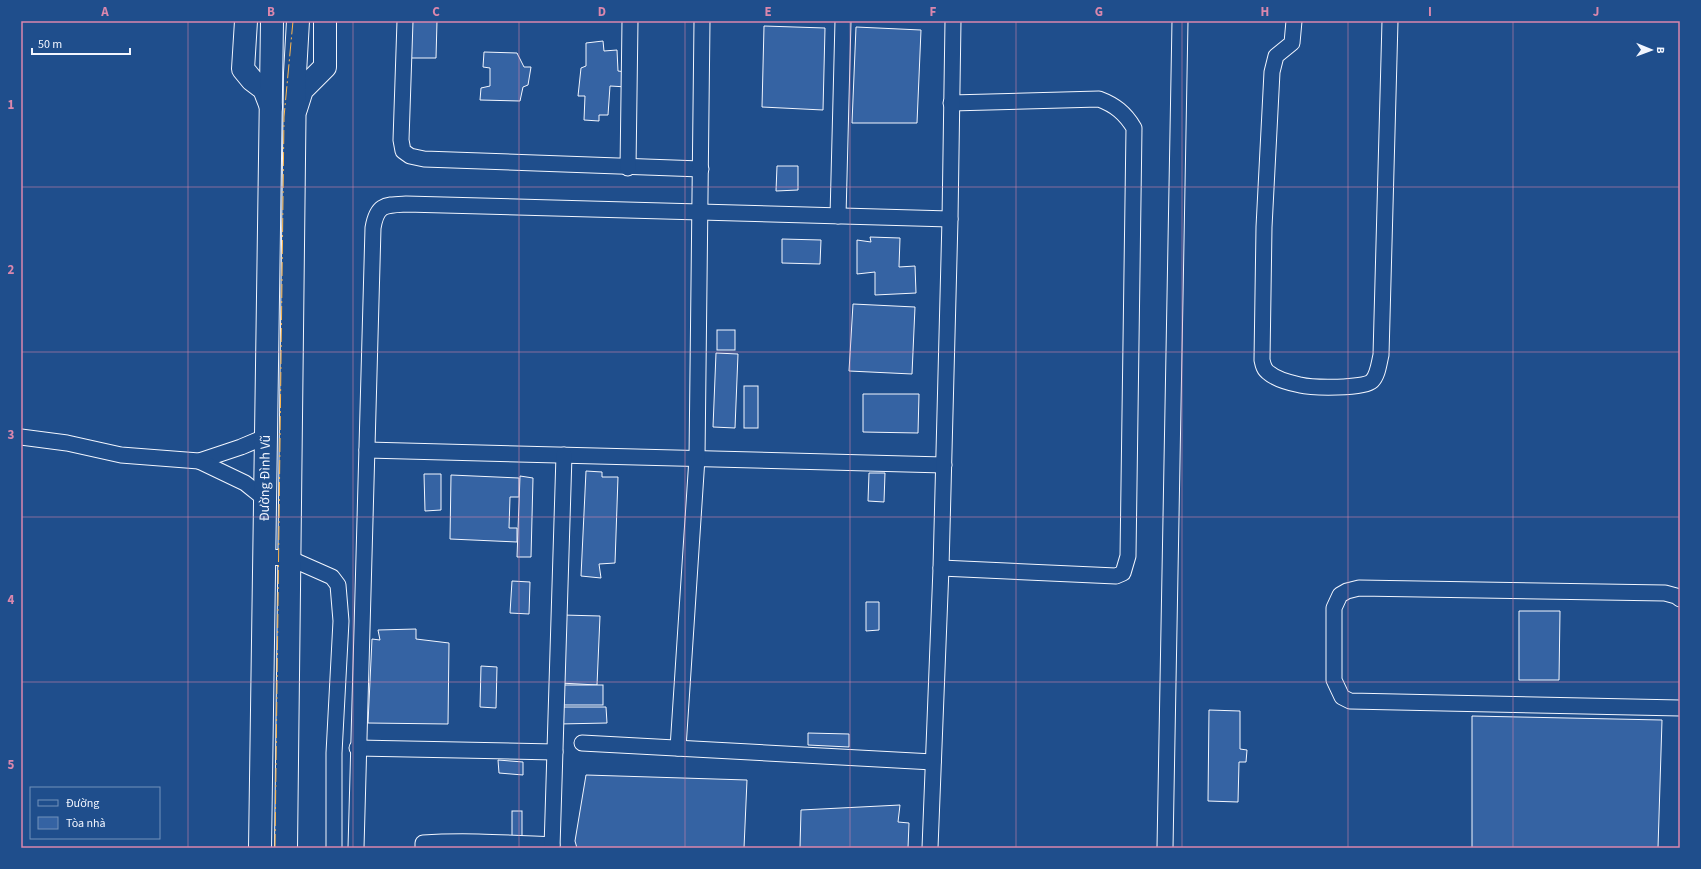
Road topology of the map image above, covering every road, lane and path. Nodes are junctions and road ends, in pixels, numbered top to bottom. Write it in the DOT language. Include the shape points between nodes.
graph roads {
  1 [pos="246,21"];
  2 [pos="272,21"];
  3 [pos="298,21"];
  4 [pos="325,21"];
  5 [pos="405,21"];
  6 [pos="630,21"];
  7 [pos="702,21"];
  8 [pos="843,21"];
  9 [pos="953,21"];
  10 [pos="1180,21"];
  11 [pos="1294,21"];
  12 [pos="1390,21"];
  13 [pos="951,103"];
  14 [pos="271,107"];
  15 [pos="295,112"];
  16 [pos="628,168"];
  17 [pos="701,169"];
  18 [pos="700,213"];
  19 [pos="838,216"];
  20 [pos="950,219"];
  21 [pos="267,436"];
  22 [pos="21,437"];
  23 [pos="367,450"];
  24 [pos="564,455"];
  25 [pos="697,458"];
  26 [pos="199,461"];
  27 [pos="944,465"];
  28 [pos="265,499"];
  29 [pos="264,556"];
  30 [pos="289,558"];
  31 [pos="941,568"];
  32 [pos="1680,599"];
  33 [pos="1680,708"];
  34 [pos="582,743"];
  35 [pos="357,748"];
  36 [pos="678,748"];
  37 [pos="555,752"];
  38 [pos="934,762"];
  39 [pos="552,847"];
  40 [pos="260,848"];
  41 [pos="286,848"];
  42 [pos="334,848"];
  43 [pos="356,848"];
  44 [pos="423,848"];
  45 [pos="930,848"];
  46 [pos="1164,848"];
  1 -- 14 [label="highway, Đường Đình Vũ" via="243,69 264,89"];
  2 -- 14 [label="highway, Đường Đình Vũ"];
  3 -- 15 [label="highway, Đường Đình Vũ"];
  4 -- 15 [label="highway, Đường Đình Vũ" via="325,67 315,80 302,90"];
  5 -- 16 [label="lane" via="401,140 403,150 410,156 424,159"];
  6 -- 16 [label="lane"];
  7 -- 17 [label="lane"];
  8 -- 19 [label="lane"];
  9 -- 13 [label="lane"];
  10 -- 46 [label="lane"];
  11 -- 12 [label="lane" via="1292,43 1276,56 1272,72 1264,227 1262,360 1268,373 1301,386 1355,387 1366,385 1373,380 1381,355"];
  13 -- 20 [label="lane"];
  13 -- 31 [label="lane" via="1098,99 1111,104 1127,116 1134,128 1128,556 1123,573 1116,576"];
  14 -- 21 [label="highway, Đường Đình Vũ"];
  15 -- 30 [label="highway, Đường Đình Vũ"];
  16 -- 17 [label="lane"];
  17 -- 18 [label="lane"];
  18 -- 19 [label="lane"];
  18 -- 23 [label="lane" via="406,204 381,208 376,215 373,228"];
  18 -- 25 [label="lane"];
  19 -- 20 [label="lane"];
  20 -- 27 [label="lane"];
  21 -- 26 [label="lane" via="241,448"];
  21 -- 28 [label="highway, Đường Đình Vũ"];
  22 -- 26 [label="lane" via="67,443 121,455"];
  23 -- 24 [label="lane"];
  23 -- 35 [label="lane"];
  24 -- 25 [label="lane"];
  24 -- 37 [label="lane"];
  25 -- 27 [label="lane"];
  25 -- 36 [label="lane"];
  26 -- 28 [label="lane" via="245,483"];
  27 -- 31 [label="lane"];
  28 -- 29 [label="highway, Đường Đình Vũ"];
  29 -- 30 [label="lane"];
  29 -- 40 [label="highway, Đường Đình Vũ"];
  30 -- 41 [label="highway, Đường Đình Vũ"];
  30 -- 42 [label="lane" via="332,577 338,585 340,594 341,621 334,753"];
  31 -- 38 [label="lane"];
  32 -- 33 [label="lane" via="1665,593 1359,588 1347,590 1340,596 1334,608 1334,680 1342,697 1350,701"];
  34 -- 36 [label="lane"];
  35 -- 37 [label="lane"];
  35 -- 43 [label="lane"];
  36 -- 38 [label="lane"];
  37 -- 39 [label="lane"];
  38 -- 45 [label="lane"];
  39 -- 44 [label="lane" via="483,841 423,843"];
}
